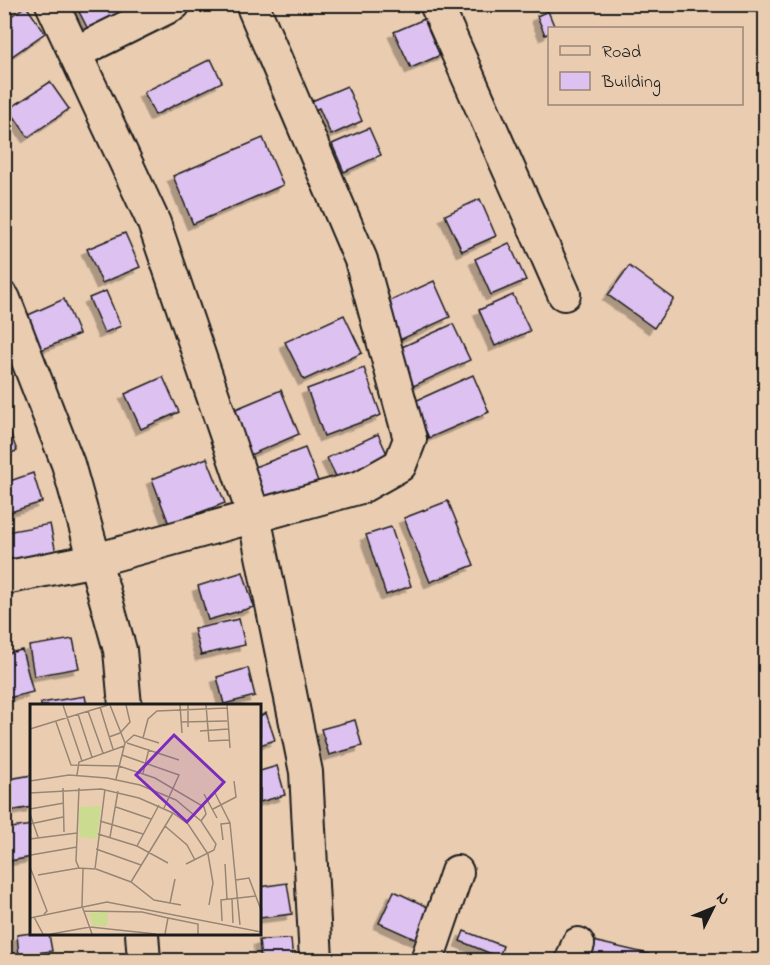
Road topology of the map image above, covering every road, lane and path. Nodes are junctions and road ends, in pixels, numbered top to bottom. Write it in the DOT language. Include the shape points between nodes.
graph roads {
  1 [pos="52,4"];
  2 [pos="174,4"];
  3 [pos="252,4"];
  4 [pos="436,4"];
  5 [pos="77,52"];
  6 [pos="564,294"];
  7 [pos="4,298"];
  8 [pos="254,516"];
  9 [pos="95,560"];
  10 [pos="4,578"];
  11 [pos="124,704"];
  12 [pos="457,872"];
  13 [pos="142,935"];
  14 [pos="144,960"];
  15 [pos="316,960"];
  16 [pos="427,960"];
  1 -- 5 [label="street"];
  2 -- 5 [label="street"];
  3 -- 8 [label="street" via="361,260 410,439 400,465 361,487"];
  4 -- 6 [label="street"];
  5 -- 8 [label="street" via="154,223"];
  7 -- 9 [label="street" via="68,464"];
  8 -- 9 [label="street"];
  8 -- 15 [label="street" via="306,772"];
  9 -- 10 [label="street"];
  9 -- 11 [label="street" via="120,650"];
  12 -- 16 [label="street"];
  13 -- 14 [label="street"];
}
